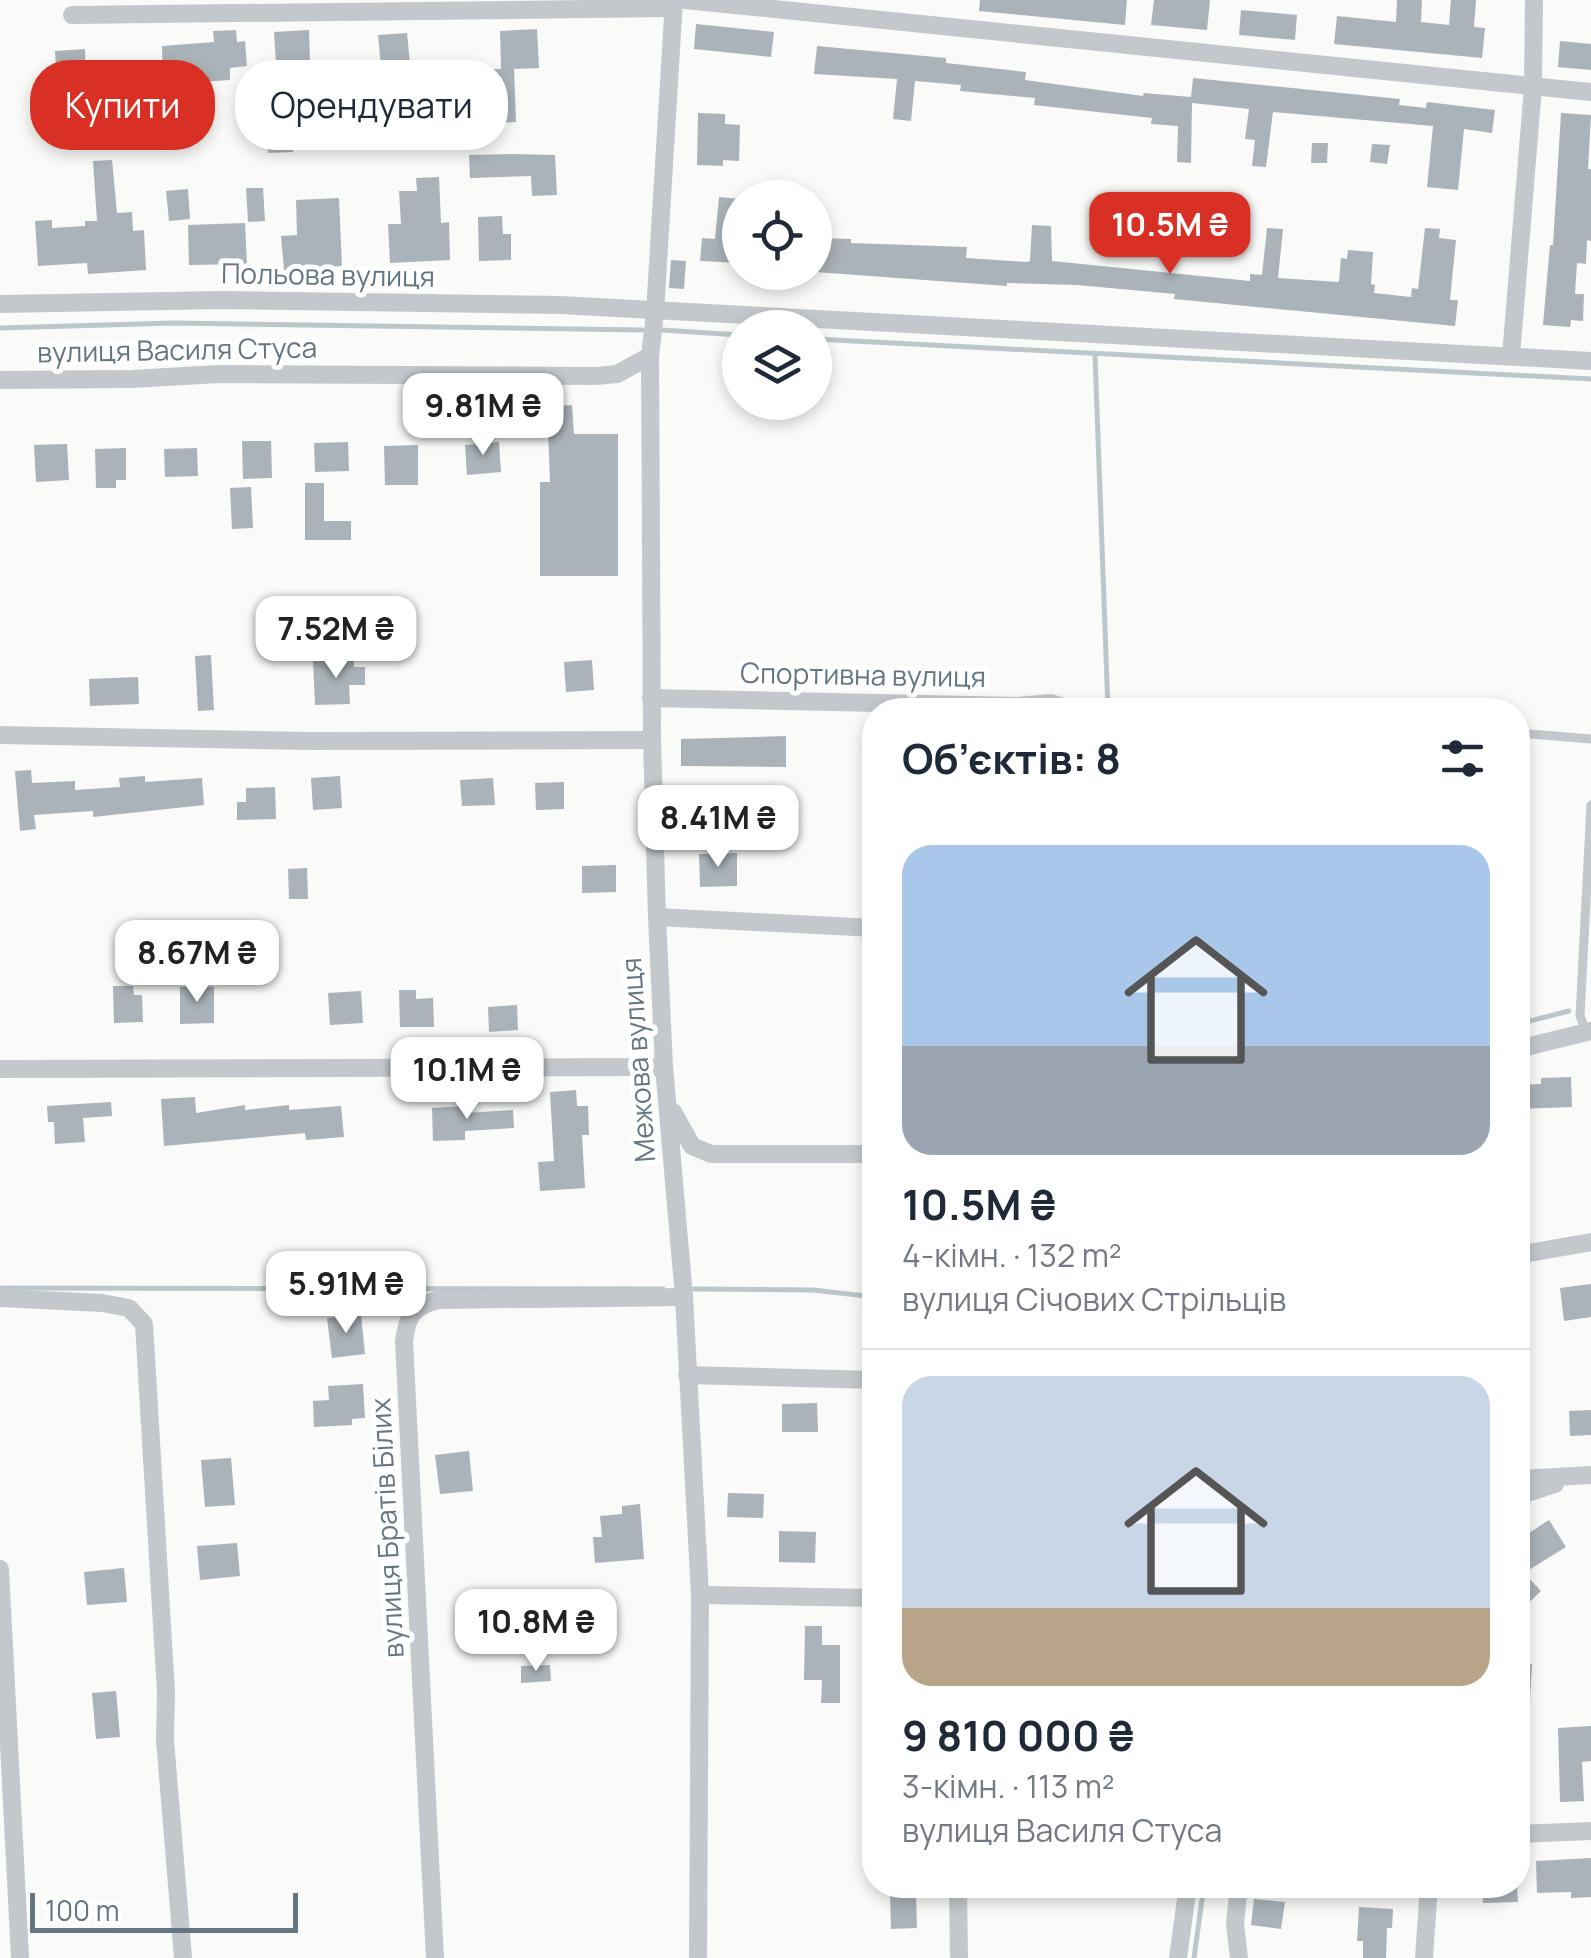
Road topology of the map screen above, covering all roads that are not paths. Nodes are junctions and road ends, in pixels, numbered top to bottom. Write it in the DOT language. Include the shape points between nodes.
graph roads {
  1 [pos="1534,0"];
  2 [pos="677,3"];
  3 [pos="72,15"];
  4 [pos="1533,87"];
  5 [pos="1591,92"];
  6 [pos="0,304"];
  7 [pos="656,313"];
  8 [pos="650,356"];
  9 [pos="1511,356"];
  10 [pos="1591,361"];
  11 [pos="0,380"];
  12 [pos="651,698"];
  13 [pos="862,703"];
  14 [pos="1530,734"];
  15 [pos="0,736"];
  16 [pos="1591,738"];
  17 [pos="652,740"];
  18 [pos="1591,805"];
  19 [pos="657,916"];
  20 [pos="862,927"];
  21 [pos="1589,1032"];
  22 [pos="1530,1046"];
  23 [pos="664,1067"];
  24 [pos="0,1069"];
  25 [pos="666,1098"];
  26 [pos="862,1154"];
  27 [pos="1591,1242"];
  28 [pos="1530,1252"];
  29 [pos="684,1297"];
  30 [pos="0,1298"];
  31 [pos="686,1375"];
  32 [pos="862,1380"];
  33 [pos="1588,1475"];
  34 [pos="1530,1478"];
  35 [pos="1530,1492"];
  36 [pos="0,1568"];
  37 [pos="700,1594"];
  38 [pos="862,1598"];
  39 [pos="1,1668"];
  40 [pos="1591,1831"];
  41 [pos="1530,1834"];
  42 [pos="958,1898"];
  43 [pos="1186,1898"];
  44 [pos="1238,1898"];
  45 [pos="1428,1898"];
  46 [pos="9,1919"];
  47 [pos="20,1958"];
  48 [pos="183,1958"];
  49 [pos="435,1958"];
  50 [pos="698,1958"];
  51 [pos="959,1958"];
  52 [pos="1178,1958"];
  53 [pos="1238,1958"];
  54 [pos="1424,1958"];
  1 -- 4 [label="street"];
  2 -- 3 [label="street"];
  2 -- 4 [label="street"];
  2 -- 7 [label="street, Межова вулиця"];
  4 -- 5 [label="street"];
  4 -- 9 [label="street"];
  6 -- 7 [label="street, Польова вулиця" via="343,301"];
  7 -- 8 [label="street, Межова вулиця"];
  7 -- 9 [label="street, Польова вулиця"];
  8 -- 11 [label="street, вулиця Василя Стуса" via="617,374 596,376"];
  8 -- 12 [label="street, Межова вулиця"];
  9 -- 10 [label="street, Польова вулиця"];
  12 -- 13 [label="street, Спортивна вулиця"];
  12 -- 17 [label="street, Межова вулиця"];
  14 -- 16 [label="lane"];
  15 -- 17 [label="street"];
  17 -- 19 [label="street, Межова вулиця"];
  18 -- 21 [label="lane" via="1580,1016"];
  19 -- 20 [label="street"];
  19 -- 23 [label="street, Межова вулиця"];
  21 -- 22 [label="street"];
  23 -- 24 [label="street"];
  23 -- 25 [label="street, Межова вулиця"];
  25 -- 26 [label="street" via="700,1152"];
  25 -- 29 [label="street, Межова вулиця"];
  27 -- 28 [label="street"];
  29 -- 31 [label="street, Межова вулиця"];
  29 -- 49 [label="street, вулиця Братів Білих" via="437,1300 418,1306 407,1320"];
  30 -- 48 [label="street" via="102,1302 129,1308 144,1324"];
  31 -- 32 [label="street"];
  31 -- 37 [label="street, Межова вулиця"];
  33 -- 34 [label="street"];
  33 -- 35 [label="street"];
  36 -- 39 [label="street"];
  37 -- 38 [label="street"];
  37 -- 50 [label="street, Межова вулиця"];
  39 -- 46 [label="street"];
  40 -- 41 [label="street"];
  42 -- 51 [label="street"];
  43 -- 52 [label="street"];
  44 -- 53 [label="street"];
  45 -- 54 [label="street"];
  46 -- 47 [label="street"];
}
